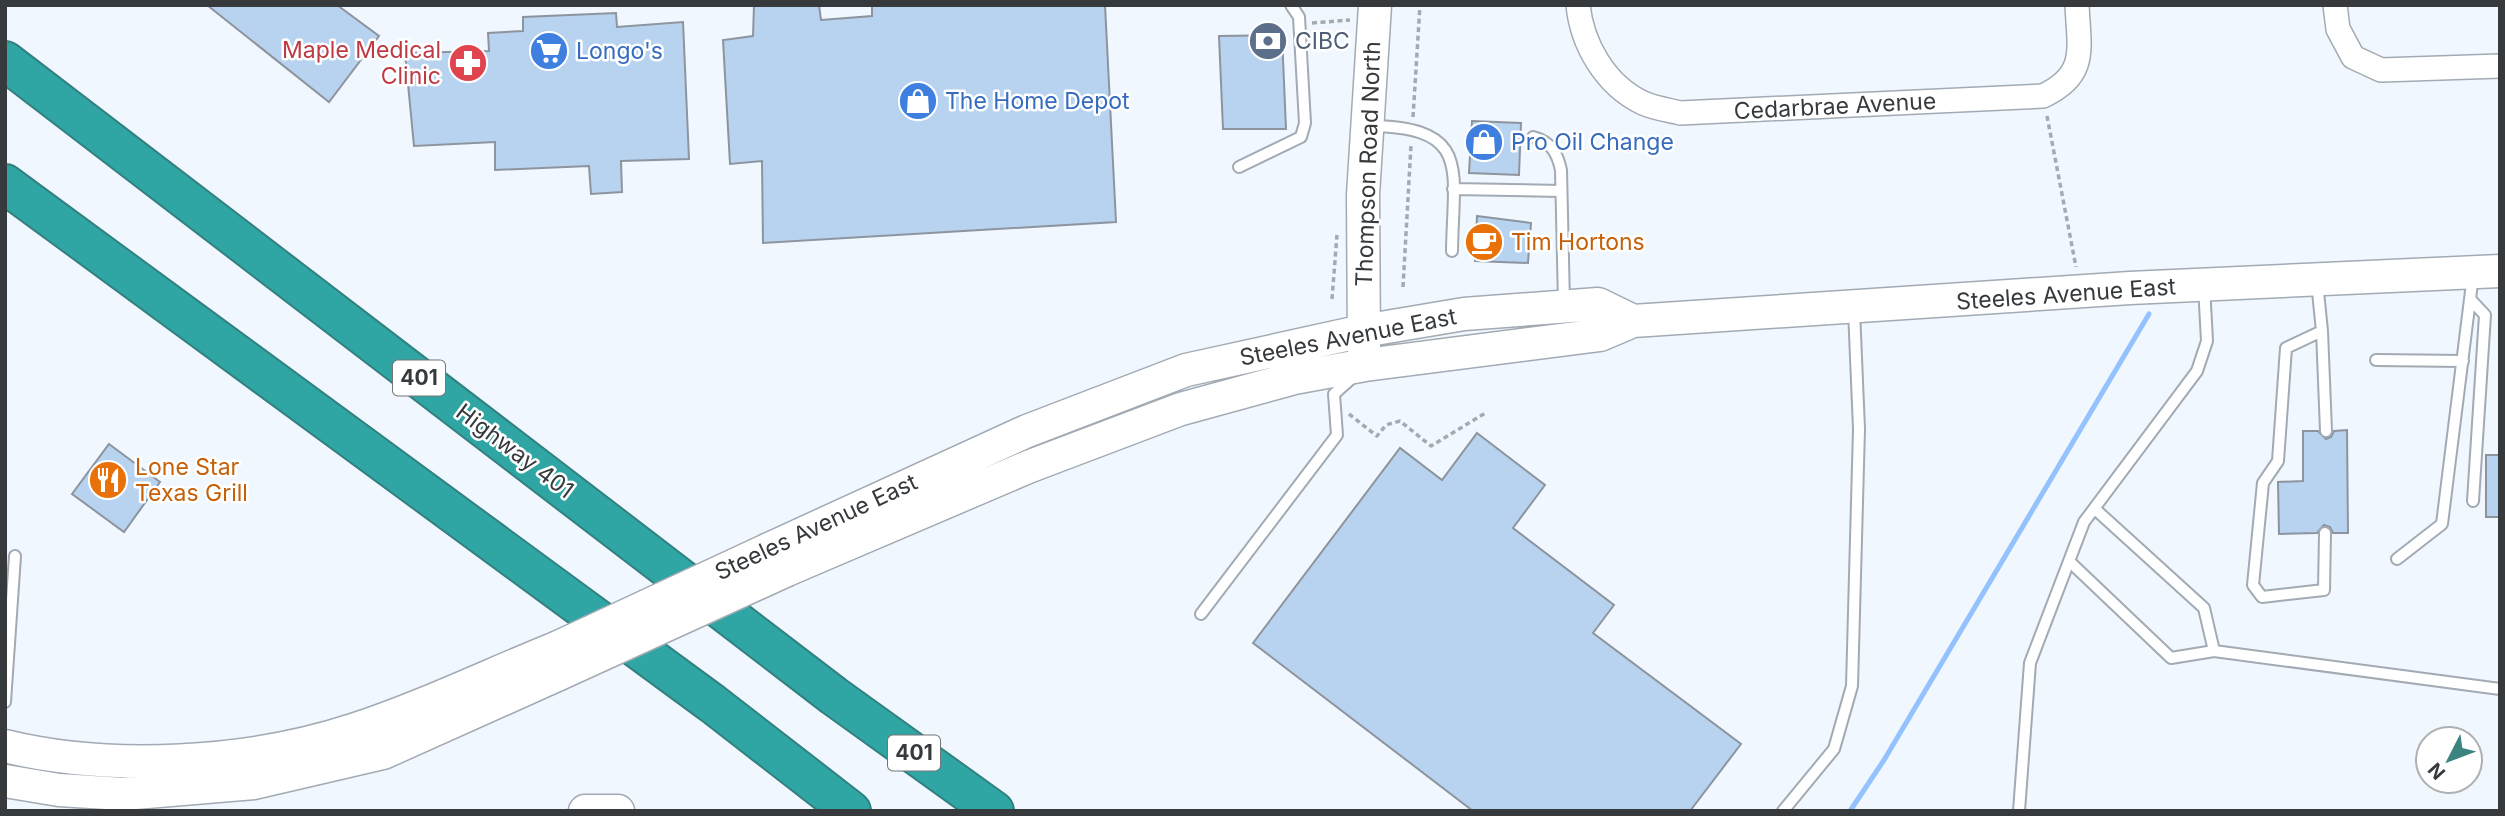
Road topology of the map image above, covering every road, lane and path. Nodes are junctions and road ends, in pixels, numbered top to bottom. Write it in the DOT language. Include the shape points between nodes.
graph roads {
  1 [pos="1291,5"];
  2 [pos="1578,5"];
  3 [pos="2077,5"];
  4 [pos="2334,5"];
  5 [pos="1363,13"];
  6 [pos="1300,23"];
  7 [pos="5,61"];
  8 [pos="2500,66"];
  9 [pos="2043,96"];
  10 [pos="1367,126"];
  11 [pos="1533,136"];
  12 [pos="1239,167"];
  13 [pos="5,184"];
  14 [pos="1453,189"];
  15 [pos="1561,191"];
  16 [pos="1452,251"];
  17 [pos="2316,279"];
  18 [pos="2481,281"];
  19 [pos="2204,285"];
  20 [pos="2081,293"];
  21 [pos="1564,307"];
  22 [pos="1854,307"];
  23 [pos="1633,321"];
  24 [pos="1363,331"];
  25 [pos="2322,331"];
  26 [pos="2376,360"];
  27 [pos="2463,361"];
  28 [pos="1365,365"];
  29 [pos="1334,401"];
  30 [pos="1487,412"];
  31 [pos="2326,431"];
  32 [pos="2473,501"];
  33 [pos="2095,509"];
  34 [pos="2325,533"];
  35 [pos="15,556"];
  36 [pos="778,559"];
  37 [pos="2397,559"];
  38 [pos="2069,561"];
  39 [pos="1201,614"];
  40 [pos="2214,651"];
  41 [pos="557,661"];
  42 [pos="2500,689"];
  43 [pos="5,702"];
  44 [pos="5,746"];
  45 [pos="5,781"];
  46 [pos="585,811"];
  47 [pos="618,811"];
  48 [pos="851,811"];
  49 [pos="994,811"];
  50 [pos="1783,811"];
  51 [pos="2019,811"];
  1 -- 6 [label="lane" via="1297,9"];
  2 -- 9 [label="street, Cedarbrae Avenue" via="1588,48 1612,80 1642,103 1680,113"];
  3 -- 9 [label="street" via="2078,64 2060,88"];
  4 -- 8 [label="street" via="2338,29 2353,57 2381,71"];
  5 -- 6 [label="path"];
  5 -- 10 [label="main road, Thompson Road North"];
  6 -- 12 [label="lane" via="1305,123 1301,137"];
  7 -- 49 [label="highway, Highway 401 / 401" via="822,687"];
  9 -- 20 [label="path"];
  10 -- 14 [label="lane" via="1399,126 1437,138 1450,155"];
  10 -- 24 [label="main road, Thompson Road North"];
  11 -- 15 [label="lane" via="1546,140 1557,154"];
  13 -- 48 [label="highway"];
  14 -- 15 [label="lane"];
  14 -- 16 [label="lane"];
  15 -- 21 [label="lane"];
  17 -- 18 [label="main road, Steeles Avenue East"];
  17 -- 19 [label="main road, Steeles Avenue East"];
  17 -- 25 [label="lane"];
  18 -- 27 [label="lane"];
  18 -- 32 [label="lane" via="2485,315"];
  19 -- 20 [label="main road, Steeles Avenue East"];
  19 -- 33 [label="lane" via="2207,341 2197,372"];
  20 -- 22 [label="main road, Steeles Avenue East"];
  21 -- 23 [label="main road, Steeles Avenue East" via="1598,304"];
  21 -- 24 [label="main road, Steeles Avenue East" via="1464,314"];
  22 -- 23 [label="main road, Steeles Avenue East"];
  22 -- 50 [label="lane" via="1859,429 1852,686 1833,749"];
  23 -- 28 [label="main road, Steeles Avenue East" via="1600,335"];
  24 -- 28 [label="main road, Thompson Road North"];
  24 -- 36 [label="main road, Steeles Avenue East" via="1173,375 1027,431"];
  25 -- 31 [label="lane"];
  25 -- 34 [label="lane" via="2286,348 2278,461 2263,483 2253,585 2262,597 2325,590"];
  26 -- 27 [label="lane"];
  27 -- 37 [label="lane" via="2442,524"];
  28 -- 29 [label="lane" via="1334,394"];
  28 -- 36 [label="main road, Steeles Avenue East" via="1181,408"];
  29 -- 30 [label="path" via="1377,436 1386,425 1399,421 1431,446"];
  29 -- 39 [label="lane" via="1337,435"];
  33 -- 38 [label="lane" via="2084,522"];
  33 -- 40 [label="lane" via="2204,608"];
  35 -- 43 [label="lane"];
  36 -- 41 [label="main road, Steeles Avenue East, bridge"];
  38 -- 40 [label="lane" via="2171,658"];
  38 -- 51 [label="lane" via="2030,663"];
  40 -- 42 [label="lane"];
  41 -- 44 [label="main road, Steeles Avenue East" via="353,730 267,750 180,760 100,762"];
  41 -- 45 [label="main road, Steeles Avenue East" via="383,753 254,783 123,794"];
  46 -- 47 [label="main road"];
}
